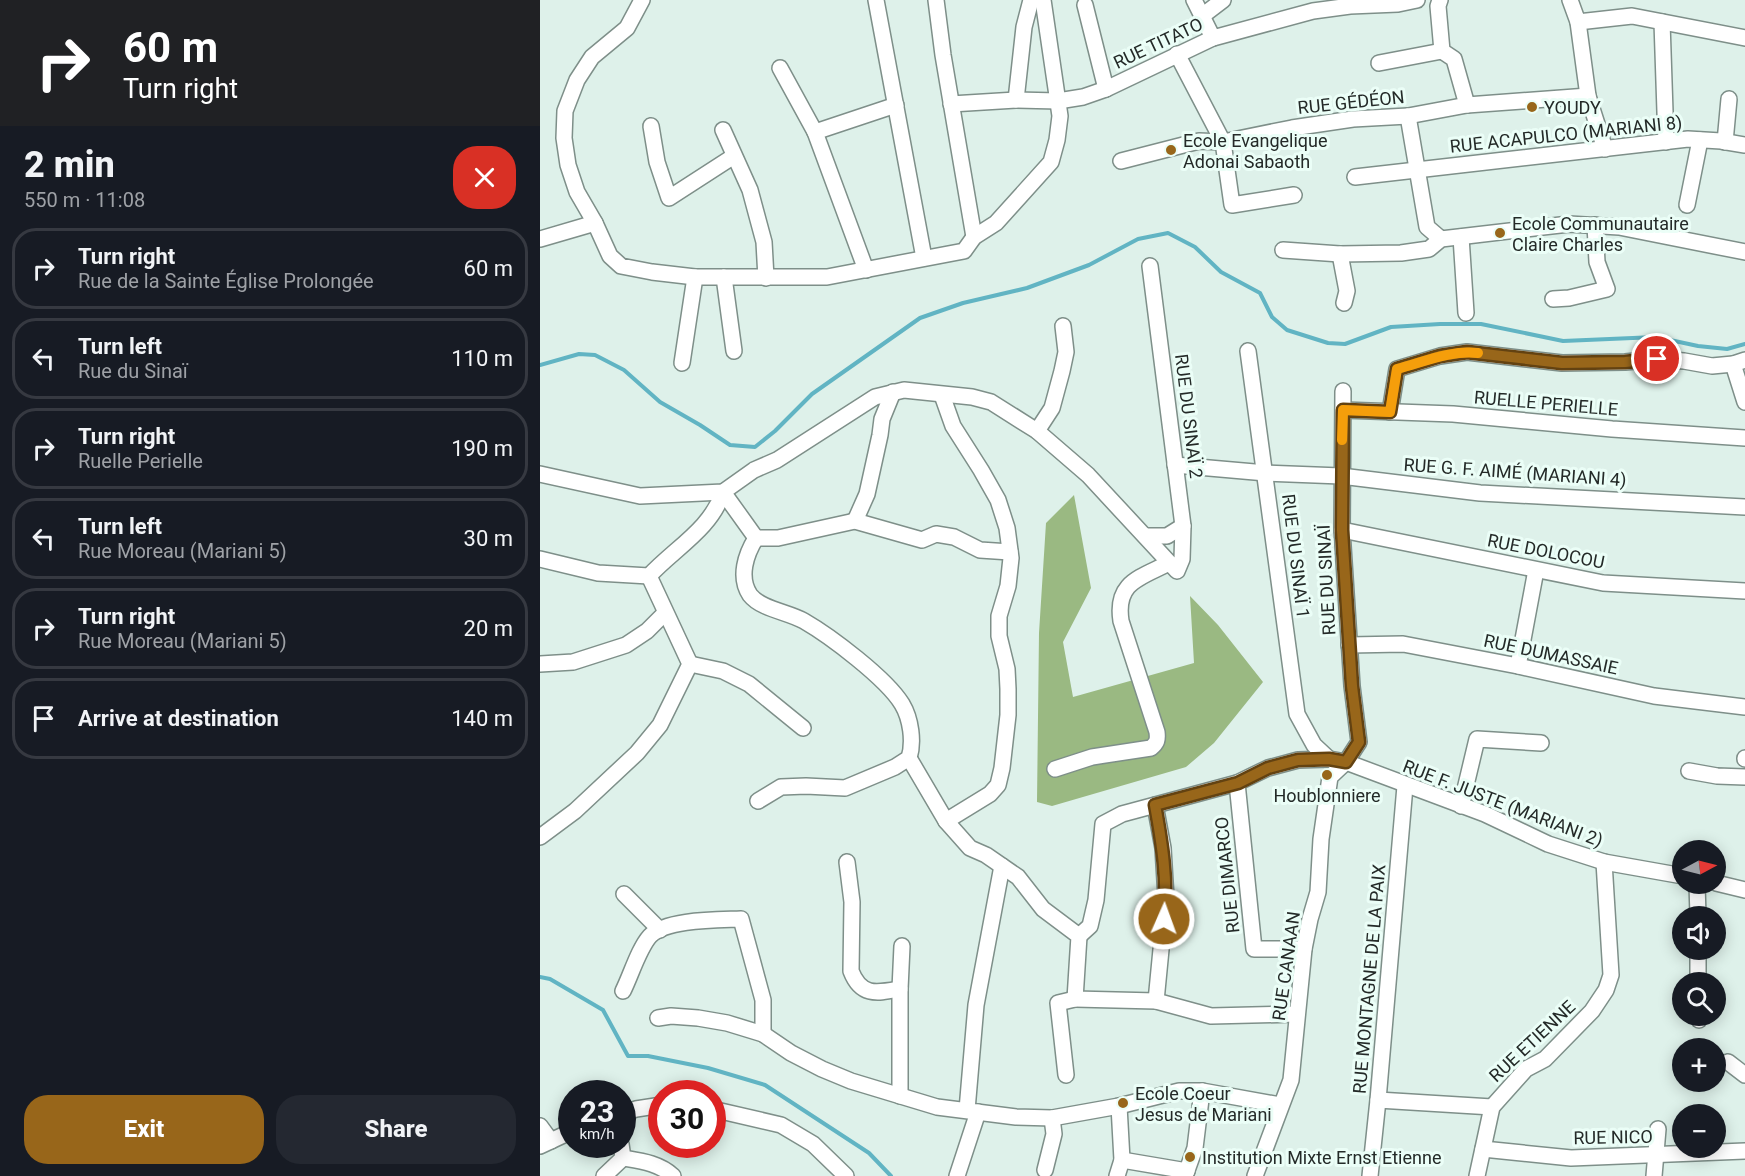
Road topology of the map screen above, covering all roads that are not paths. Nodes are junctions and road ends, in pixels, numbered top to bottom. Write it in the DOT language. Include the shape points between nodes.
graph roads {
  1 [pos="642,0"];
  2 [pos="876,0"];
  3 [pos="936,0"];
  4 [pos="1031,0"];
  5 [pos="1043,0"];
  6 [pos="1194,0"];
  7 [pos="1223,0"];
  8 [pos="1417,0"];
  9 [pos="1440,0"];
  10 [pos="1570,0"];
  11 [pos="1085,4"];
  12 [pos="1202,16"];
  13 [pos="1578,22"];
  14 [pos="1662,22"];
  15 [pos="1213,38"];
  16 [pos="1745,38"];
  17 [pos="1443,51"];
  18 [pos="1177,54"];
  19 [pos="1379,63"];
  20 [pos="780,68"];
  21 [pos="1107,89"];
  22 [pos="1588,96"];
  23 [pos="1729,99"];
  24 [pos="1016,100"];
  25 [pos="1058,101"];
  26 [pos="951,104"];
  27 [pos="896,105"];
  28 [pos="1467,105"];
  29 [pos="1408,116"];
  30 [pos="651,126"];
  31 [pos="723,130"];
  32 [pos="815,132"];
  33 [pos="1700,140"];
  34 [pos="1223,142"];
  35 [pos="1666,142"];
  36 [pos="1725,142"];
  37 [pos="1745,145"];
  38 [pos="1605,148"];
  39 [pos="734,156"];
  40 [pos="1121,161"];
  41 [pos="1416,171"];
  42 [pos="1355,177"];
  43 [pos="1294,195"];
  44 [pos="1687,205"];
  45 [pos="595,224"];
  46 [pos="1595,225"];
  47 [pos="974,237"];
  48 [pos="1461,237"];
  49 [pos="540,239"];
  50 [pos="1441,239"];
  51 [pos="1283,250"];
  52 [pos="1745,252"];
  53 [pos="1340,254"];
  54 [pos="924,258"];
  55 [pos="1150,266"];
  56 [pos="866,270"];
  57 [pos="695,277"];
  58 [pos="724,277"];
  59 [pos="766,279"];
  60 [pos="1553,299"];
  61 [pos="1344,303"];
  62 [pos="1466,314"];
  63 [pos="1063,326"];
  64 [pos="734,351"];
  65 [pos="1248,351"];
  66 [pos="1739,362"];
  67 [pos="682,363"];
  68 [pos="1343,391"];
  69 [pos="893,392"];
  70 [pos="942,395"];
  71 [pos="1745,402"];
  72 [pos="1343,410"];
  73 [pos="1390,412"];
  74 [pos="1037,431"];
  75 [pos="1745,438"];
  76 [pos="1175,465"];
  77 [pos="1266,473"];
  78 [pos="540,474"];
  79 [pos="1341,476"];
  80 [pos="723,492"];
  81 [pos="1745,507"];
  82 [pos="855,521"];
  83 [pos="1183,526"];
  84 [pos="1342,530"];
  85 [pos="1146,536"];
  86 [pos="756,538"];
  87 [pos="1010,552"];
  88 [pos="540,559"];
  89 [pos="1173,567"];
  90 [pos="1536,570"];
  91 [pos="649,576"];
  92 [pos="1745,591"];
  93 [pos="665,613"];
  94 [pos="1349,645"];
  95 [pos="540,664"];
  96 [pos="690,664"];
  97 [pos="1518,666"];
  98 [pos="1745,707"];
  99 [pos="803,728"];
  100 [pos="1541,743"];
  101 [pos="909,758"];
  102 [pos="1329,759"];
  103 [pos="1346,762"];
  104 [pos="1055,769"];
  105 [pos="1689,771"];
  106 [pos="1745,777"];
  107 [pos="1238,783"];
  108 [pos="1405,786"];
  109 [pos="758,801"];
  110 [pos="1155,805"];
  111 [pos="1461,806"];
  112 [pos="946,821"];
  113 [pos="540,837"];
  114 [pos="847,862"];
  115 [pos="1604,862"];
  116 [pos="1002,867"];
  117 [pos="1672,874"];
  118 [pos="1726,885"];
  119 [pos="1745,890"];
  120 [pos="624,894"];
  121 [pos="660,930"];
  122 [pos="1079,936"];
  123 [pos="902,946"];
  124 [pos="1304,949"];
  125 [pos="900,989"];
  126 [pos="623,991"];
  127 [pos="1075,999"];
  128 [pos="1156,1001"];
  129 [pos="1297,1014"];
  130 [pos="658,1018"];
  131 [pos="762,1034"];
  132 [pos="1728,1062"];
  133 [pos="1066,1075"];
  134 [pos="1745,1075"];
  135 [pos="1202,1091"];
  136 [pos="900,1096"];
  137 [pos="1378,1100"];
  138 [pos="1280,1105"];
  139 [pos="1119,1106"];
  140 [pos="1492,1107"];
  141 [pos="973,1111"];
  142 [pos="726,1112"];
  143 [pos="1052,1118"];
  144 [pos="540,1126"];
  145 [pos="1658,1129"];
  146 [pos="546,1143"];
  147 [pos="1483,1149"];
  148 [pos="1745,1151"];
  149 [pos="1654,1155"];
  150 [pos="636,1157"];
  151 [pos="617,1158"];
  152 [pos="1122,1160"];
  153 [pos="1045,1170"];
  154 [pos="1186,1173"];
  155 [pos="604,1176"];
  156 [pos="673,1176"];
  157 [pos="846,1176"];
  158 [pos="957,1176"];
  159 [pos="1117,1176"];
  160 [pos="1255,1176"];
  161 [pos="1370,1176"];
  162 [pos="1477,1176"];
  163 [pos="1654,1176"];
  1 -- 45 [label="street" via="627,28 592,57 577,80 565,111 568,165 577,192"];
  2 -- 27 [label="street"];
  3 -- 26 [label="street"];
  4 -- 24 [label="street"];
  5 -- 25 [label="street"];
  6 -- 12 [label="street"];
  7 -- 12 [label="street"];
  8 -- 15 [label="street, RUE TITATO" via="1313,11"];
  9 -- 17 [label="street"];
  10 -- 13 [label="street"];
  11 -- 21 [label="street"];
  12 -- 15 [label="street"];
  13 -- 14 [label="street" via="1632,16"];
  13 -- 22 [label="street"];
  14 -- 16 [label="street"];
  14 -- 35 [label="street"];
  15 -- 18 [label="street, RUE TITATO"];
  17 -- 19 [label="street"];
  17 -- 28 [label="street" via="1454,59"];
  18 -- 21 [label="street, RUE TITATO"];
  18 -- 34 [label="street"];
  20 -- 32 [label="street"];
  21 -- 25 [label="street, RUE TITATO"];
  22 -- 28 [label="street, RUE GÉDÉON"];
  22 -- 38 [label="street"];
  23 -- 36 [label="street"];
  24 -- 25 [label="street, RUE TITATO"];
  24 -- 26 [label="street, RUE TITATO"];
  25 -- 47 [label="street" via="1060,116 1051,162 996,223"];
  26 -- 47 [label="street"];
  27 -- 32 [label="street"];
  27 -- 54 [label="street"];
  28 -- 29 [label="street, RUE GÉDÉON"];
  29 -- 34 [label="street, RUE GÉDÉON" via="1353,118"];
  29 -- 41 [label="street"];
  30 -- 39 [label="street" via="669,198"];
  31 -- 39 [label="street"];
  32 -- 56 [label="street"];
  33 -- 35 [label="street, RUE ACAPULCO (MARIANI 8)"];
  33 -- 36 [label="street, RUE ACAPULCO (MARIANI 8)"];
  33 -- 44 [label="street"];
  34 -- 40 [label="street, RUE GÉDÉON" via="1199,141"];
  34 -- 43 [label="street" via="1232,205"];
  35 -- 38 [label="street, RUE ACAPULCO (MARIANI 8)"];
  36 -- 37 [label="street, RUE ACAPULCO (MARIANI 8)"];
  38 -- 41 [label="street, RUE ACAPULCO (MARIANI 8)"];
  39 -- 59 [label="street" via="750,190 764,242"];
  41 -- 42 [label="street, RUE ACAPULCO (MARIANI 8)"];
  41 -- 50 [label="street" via="1427,227"];
  45 -- 49 [label="street"];
  45 -- 57 [label="street" via="610,256 621,266"];
  46 -- 48 [label="street" via="1569,224"];
  46 -- 52 [label="street"];
  46 -- 60 [label="street" via="1598,262 1607,288"];
  47 -- 54 [label="street" via="964,251"];
  48 -- 50 [label="street"];
  48 -- 62 [label="street"];
  50 -- 53 [label="street" via="1429,249"];
  51 -- 53 [label="street"];
  53 -- 61 [label="street" via="1347,291"];
  54 -- 56 [label="street"];
  55 -- 76 [label="street, RUE DU SINAÏ 2"];
  56 -- 59 [label="street" via="827,277"];
  57 -- 58 [label="street"];
  57 -- 67 [label="street"];
  58 -- 59 [label="street"];
  58 -- 64 [label="street"];
  63 -- 74 [label="street" via="1066,352 1062,370 1052,408"];
  65 -- 77 [label="street, RUE DU SINAÏ 1"];
  66 -- 71 [label="street"];
  66 -- 73 [label="street" via="1712,366 1657,359 1562,363 1467,352 1397,369"];
  68 -- 72 [label="street, RUE DU SINAÏ"];
  69 -- 70 [label="street"];
  69 -- 80 [label="street" via="875,397"];
  69 -- 82 [label="street" via="882,419 867,494"];
  70 -- 74 [label="street" via="991,402"];
  70 -- 87 [label="street" via="953,426 998,500"];
  72 -- 73 [label="street, RUELLE PERIELLE"];
  72 -- 79 [label="street, RUE DU SINAÏ"];
  73 -- 75 [label="street, RUELLE PERIELLE"];
  74 -- 85 [label="street" via="1088,475"];
  76 -- 77 [label="street, RUE G. F. AIMÉ (MARIANI 4)"];
  76 -- 83 [label="street, RUE DU SINAÏ 2"];
  77 -- 79 [label="street, RUE G. F. AIMÉ (MARIANI 4)"];
  77 -- 102 [label="street, RUE DU SINAÏ 1" via="1297,714 1314,745"];
  78 -- 80 [label="street" via="640,496"];
  79 -- 81 [label="street, RUE G. F. AIMÉ (MARIANI 4)" via="1480,493"];
  79 -- 84 [label="street, RUE DU SINAÏ"];
  80 -- 86 [label="street"];
  80 -- 91 [label="street" via="707,523"];
  82 -- 86 [label="street" via="778,538"];
  82 -- 87 [label="street" via="922,540 936,534 954,537 980,550"];
  83 -- 85 [label="street" via="1167,536"];
  83 -- 89 [label="street, RUE DU SINAÏ 2" via="1182,559"];
  84 -- 90 [label="street, RUE DOLOCOU"];
  84 -- 94 [label="street, RUE DU SINAÏ"];
  85 -- 89 [label="street"];
  86 -- 101 [label="street" via="745,566 745,582 751,596 825,634 882,681 902,705 910,729"];
  87 -- 112 [label="street" via="1008,586 999,616 1008,715 998,785"];
  88 -- 91 [label="street" via="598,573"];
  89 -- 104 [label="street" via="1133,581 1125,589 1119,609 1158,740 1151,747 1092,757"];
  90 -- 92 [label="street, RUE DOLOCOU" via="1603,583"];
  90 -- 97 [label="street"];
  91 -- 93 [label="street"];
  93 -- 95 [label="street" via="626,645 573,662"];
  93 -- 96 [label="street"];
  94 -- 97 [label="street, RUE DUMASSAIE" via="1403,644"];
  94 -- 103 [label="street, RUE DU SINAÏ" via="1359,742"];
  96 -- 99 [label="street" via="723,671 749,684"];
  96 -- 113 [label="street" via="660,725 637,753 575,811"];
  97 -- 98 [label="street, RUE DUMASSAIE" via="1654,696"];
  100 -- 111 [label="street" via="1477,739"];
  101 -- 109 [label="street" via="845,788 781,787"];
  101 -- 112 [label="street"];
  102 -- 103 [label="street, RUE F. JUSTE (MARIANI 2)"];
  102 -- 107 [label="street, RUE F. JUSTE (MARIANI 2)" via="1298,760 1268,768"];
  103 -- 108 [label="street, RUE F. JUSTE (MARIANI 2)"];
  103 -- 124 [label="street, RUE CANAAN" via="1330,777 1318,892"];
  105 -- 106 [label="street"];
  107 -- 110 [label="street, RUE F. JUSTE (MARIANI 2)"];
  107 -- 124 [label="street, RUE DIMARCO" via="1254,949"];
  108 -- 111 [label="street, RUE F. JUSTE (MARIANI 2)"];
  108 -- 137 [label="street, RUE MONTAGNE DE LA PAIX"];
  110 -- 122 [label="street, RUE F. JUSTE (MARIANI 2)" via="1103,824 1096,900 1090,926"];
  110 -- 128 [label="street" via="1166,898"];
  111 -- 115 [label="street, RUE F. JUSTE (MARIANI 2)" via="1548,844"];
  112 -- 116 [label="street" via="970,848"];
  114 -- 125 [label="street" via="852,902 851,971 855,981 876,993"];
  115 -- 117 [label="street, RUE F. JUSTE (MARIANI 2)"];
  115 -- 140 [label="street, RUE ETIENNE" via="1611,975 1606,990 1562,1043 1545,1059 1526,1069"];
  116 -- 122 [label="street" via="1018,877 1043,909"];
  116 -- 141 [label="street" via="976,1005"];
  118 -- 119 [label="street"];
  120 -- 121 [label="street"];
  121 -- 126 [label="street" via="642,948"];
  121 -- 131 [label="street" via="702,921 741,919 763,1000"];
  122 -- 127 [label="street"];
  123 -- 125 [label="street"];
  124 -- 129 [label="street, RUE CANAAN"];
  125 -- 136 [label="street"];
  127 -- 128 [label="street"];
  127 -- 133 [label="street" via="1058,1003"];
  128 -- 129 [label="street" via="1211,1016"];
  129 -- 138 [label="street, RUE CANAAN" via="1292,1080"];
  130 -- 131 [label="street" via="698,1018"];
  131 -- 136 [label="street" via="822,1068"];
  132 -- 134 [label="street"];
  135 -- 138 [label="street"];
  135 -- 139 [label="street" via="1179,1091"];
  135 -- 154 [label="street" via="1195,1148"];
  136 -- 141 [label="street" via="938,1107"];
  137 -- 140 [label="street"];
  137 -- 161 [label="street, RUE MONTAGNE DE LA PAIX"];
  138 -- 160 [label="street, RUE CANAAN"];
  139 -- 143 [label="street"];
  139 -- 152 [label="street"];
  140 -- 147 [label="street, RUE ETIENNE"];
  141 -- 143 [label="street"];
  141 -- 158 [label="street"];
  142 -- 157 [label="street" via="781,1125 813,1144"];
  143 -- 153 [label="street" via="1054,1134"];
  144 -- 146 [label="street"];
  145 -- 149 [label="street"];
  147 -- 149 [label="street, RUE NICO" via="1571,1158"];
  147 -- 162 [label="street, RUE ETIENNE"];
  148 -- 149 [label="street, RUE NICO"];
  149 -- 163 [label="street"];
  150 -- 156 [label="street" via="665,1168"];
  151 -- 155 [label="street"];
  152 -- 154 [label="street"];
  152 -- 159 [label="street"];
}
